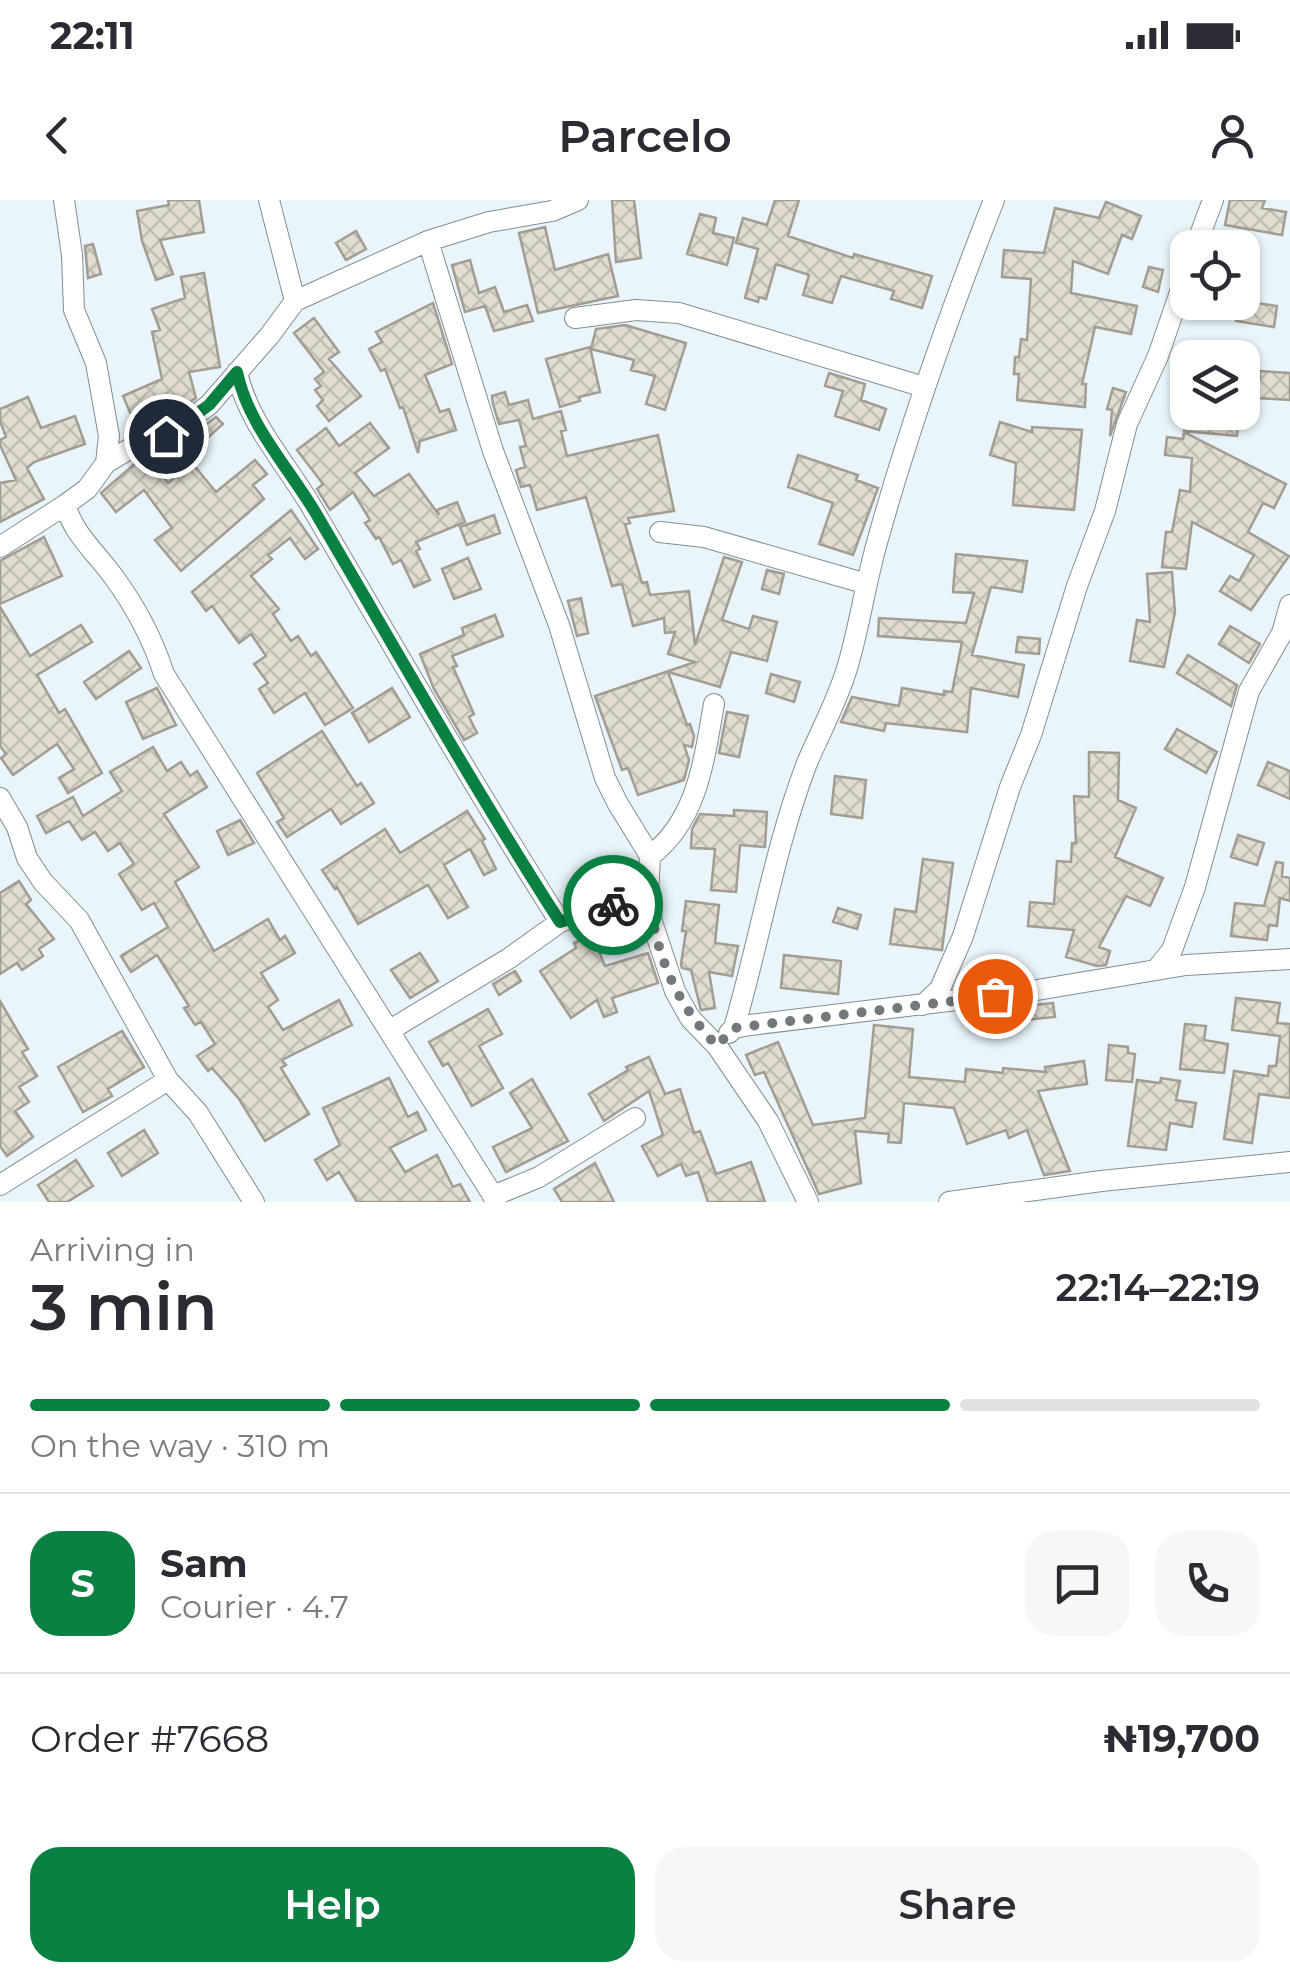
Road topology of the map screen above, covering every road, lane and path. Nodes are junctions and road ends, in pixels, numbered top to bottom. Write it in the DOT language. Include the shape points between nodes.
graph roads {
  1 [pos="64,200"];
  2 [pos="269,200"];
  3 [pos="578,200"];
  4 [pos="1213,200"];
  5 [pos="989,204"];
  6 [pos="1202,230"];
  7 [pos="428,240"];
  8 [pos="295,301"];
  9 [pos="575,318"];
  10 [pos="1170,320"];
  11 [pos="237,372"];
  12 [pos="924,387"];
  13 [pos="106,464"];
  14 [pos="65,505"];
  15 [pos="660,532"];
  16 [pos="0,546"];
  17 [pos="867,584"];
  18 [pos="1290,605"];
  19 [pos="714,704"];
  20 [pos="0,798"];
  21 [pos="650,856"];
  22 [pos="648,894"];
  23 [pos="560,922"];
  24 [pos="1179,957"];
  25 [pos="1290,959"];
  26 [pos="923,1005"];
  27 [pos="734,1028"];
  28 [pos="390,1030"];
  29 [pos="717,1046"];
  30 [pos="168,1080"];
  31 [pos="635,1118"];
  32 [pos="1288,1163"];
  33 [pos="0,1186"];
  34 [pos="495,1199"];
  35 [pos="254,1202"];
  36 [pos="808,1202"];
  37 [pos="949,1202"];
  1 -- 13 [label="street" via="74,310 96,363 109,436"];
  2 -- 8 [label="street"];
  3 -- 7 [label="street"];
  4 -- 6 [label="street"];
  5 -- 12 [label="street"];
  7 -- 8 [label="street"];
  7 -- 21 [label="street" via="605,778"];
  8 -- 11 [label="street"];
  9 -- 12 [label="street" via="636,310 679,313"];
  10 -- 26 [label="street" via="1127,424 1105,511 963,936 940,989"];
  11 -- 13 [label="street" via="186,422"];
  11 -- 23 [label="street" via="247,407"];
  12 -- 17 [label="street"];
  13 -- 14 [label="street"];
  14 -- 16 [label="street"];
  14 -- 28 [label="street" via="74,531 142,618 164,674"];
  15 -- 17 [label="street" via="722,542"];
  17 -- 27 [label="street" via="849,664 774,870"];
  18 -- 24 [label="street" via="1248,691"];
  19 -- 21 [label="street" via="700,780 674,833"];
  20 -- 30 [label="street" via="27,858 79,920"];
  21 -- 22 [label="street"];
  22 -- 23 [label="street"];
  22 -- 29 [label="street" via="675,992"];
  23 -- 28 [label="street"];
  24 -- 25 [label="street"];
  24 -- 26 [label="street" via="1156,970"];
  26 -- 27 [label="street"];
  27 -- 29 [label="street"];
  28 -- 34 [label="street"];
  29 -- 36 [label="street" via="768,1121"];
  30 -- 33 [label="street"];
  30 -- 35 [label="street" via="198,1112"];
  31 -- 34 [label="street"];
  32 -- 37 [label="street"];
}
